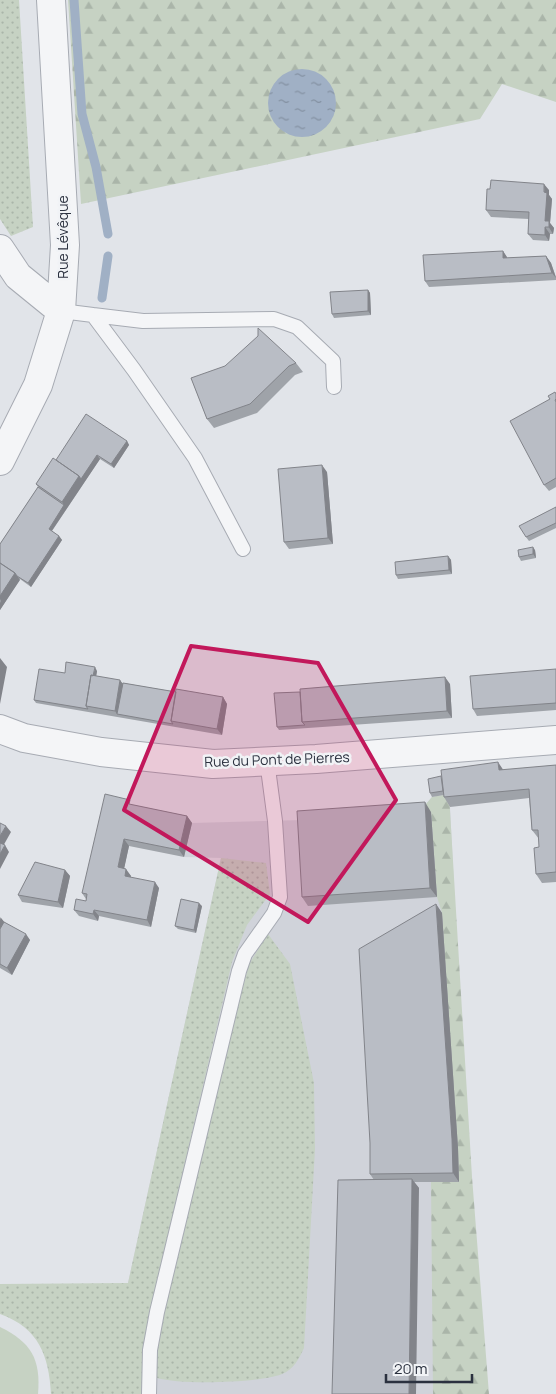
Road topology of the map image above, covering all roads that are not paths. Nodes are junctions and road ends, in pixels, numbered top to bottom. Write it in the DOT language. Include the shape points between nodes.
graph roads {
  1 [pos="51,0"];
  2 [pos="0,250"];
  3 [pos="60,311"];
  4 [pos="93,315"];
  5 [pos="334,387"];
  6 [pos="0,461"];
  7 [pos="243,549"];
  8 [pos="0,729"];
  9 [pos="556,740"];
  10 [pos="267,761"];
  11 [pos="149,1394"];
  1 -- 3 [label="street, Rue Lévêque" via="65,245"];
  2 -- 3 [label="street" via="18,276"];
  3 -- 4 [label="lane"];
  3 -- 6 [label="street, Rue Lévêque" via="38,385"];
  4 -- 5 [label="lane" via="143,321 274,319 297,327 333,361"];
  4 -- 7 [label="lane" via="195,458"];
  8 -- 10 [label="street, Rue du Pont de Pierres" via="24,738 101,752 213,764"];
  9 -- 10 [label="street, Rue du Pont de Pierres"];
  10 -- 11 [label="lane" via="280,897 274,913 245,954 239,970 157,1312 150,1350"];
}
